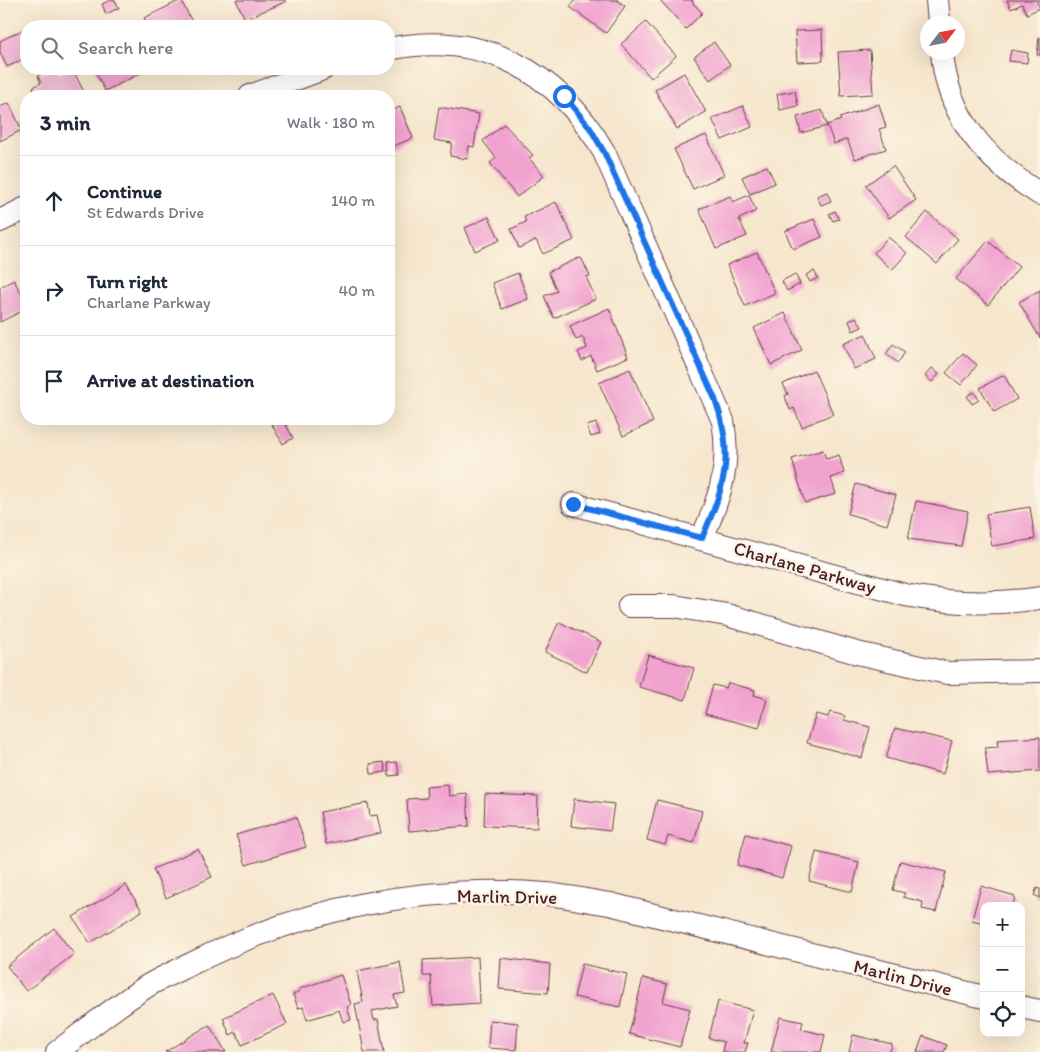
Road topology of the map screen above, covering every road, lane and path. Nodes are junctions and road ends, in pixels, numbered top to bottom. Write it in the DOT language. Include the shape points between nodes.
graph roads {
  1 [pos="937,0"];
  2 [pos="938,15"];
  3 [pos="395,48"];
  4 [pos="943,60"];
  5 [pos="307,75"];
  6 [pos="266,90"];
  7 [pos="1040,194"];
  8 [pos="20,211"];
  9 [pos="0,221"];
  10 [pos="573,504"];
  11 [pos="702,538"];
  12 [pos="1040,598"];
  13 [pos="629,606"];
  14 [pos="1040,671"];
  15 [pos="980,996"];
  16 [pos="1025,1007"];
  17 [pos="1040,1011"];
  18 [pos="57,1052"];
  1 -- 2 [label="street"];
  3 -- 11 [label="street" via="448,45 497,56 545,81 564,96 590,128 608,161 723,421 725,471"];
  4 -- 7 [label="street" via="952,102 977,143 996,162"];
  5 -- 6 [label="street"];
  8 -- 9 [label="street"];
  10 -- 11 [label="street, Charlane Parkway"];
  11 -- 12 [label="street, Charlane Parkway" via="940,602 980,604"];
  13 -- 14 [label="street" via="674,606 727,615 867,656 947,673"];
  15 -- 18 [label="street, Marlin Drive" via="610,904 547,894 483,892 384,899 295,920 227,946 151,984"];
  16 -- 17 [label="street"];
}
